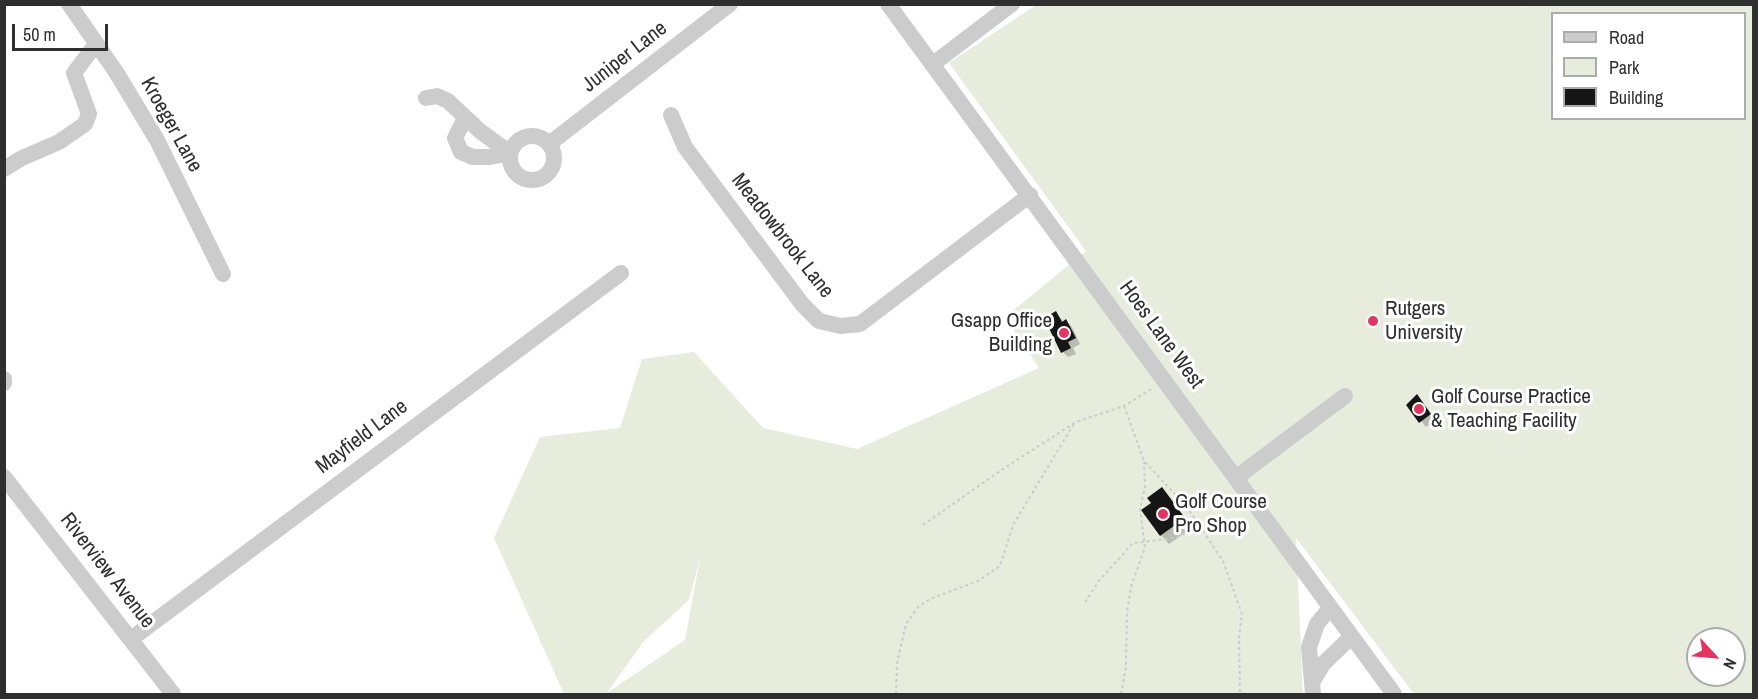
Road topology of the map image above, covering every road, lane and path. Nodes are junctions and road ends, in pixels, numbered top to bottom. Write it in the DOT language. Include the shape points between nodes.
graph roads {
  1 [pos="69,4"];
  2 [pos="730,4"];
  3 [pos="888,4"];
  4 [pos="1012,4"];
  5 [pos="96,44"];
  6 [pos="933,64"];
  7 [pos="426,98"];
  8 [pos="671,115"];
  9 [pos="465,118"];
  10 [pos="549,144"];
  11 [pos="510,153"];
  12 [pos="4,169"];
  13 [pos="1030,195"];
  14 [pos="621,273"];
  15 [pos="223,274"];
  16 [pos="1166,381"];
  17 [pos="1345,396"];
  18 [pos="1124,406"];
  19 [pos="1075,422"];
  20 [pos="1144,461"];
  21 [pos="4,477"];
  22 [pos="1237,477"];
  23 [pos="1199,524"];
  24 [pos="923,525"];
  25 [pos="1145,540"];
  26 [pos="1085,602"];
  27 [pos="1330,609"];
  28 [pos="1351,637"];
  29 [pos="131,639"];
  30 [pos="1313,688"];
  31 [pos="173,694"];
  32 [pos="896,694"];
  33 [pos="1120,694"];
  34 [pos="1240,694"];
  35 [pos="1394,694"];
  1 -- 5 [label="street, Kroeger Lane"];
  2 -- 10 [label="street, Juniper Lane"];
  3 -- 6 [label="street, Hoes Lane West"];
  4 -- 6 [label="street"];
  5 -- 12 [label="street" via="74,73 89,114 85,124 59,142"];
  5 -- 15 [label="street, Kroeger Lane" via="157,140"];
  6 -- 13 [label="street, Hoes Lane West"];
  7 -- 9 [label="street" via="437,96 448,101"];
  8 -- 13 [label="street, Meadowbrook Lane" via="685,147 802,303 819,321 841,327 860,324"];
  9 -- 11 [label="street"];
  9 -- 11 [label="street" via="455,138 461,153 490,157"];
  10 -- 11 [label="street" via="539,137 523,137"];
  10 -- 11 [label="street" via="554,164 538,180 522,178 515,172"];
  13 -- 16 [label="street, Hoes Lane West"];
  14 -- 29 [label="street, Mayfield Lane"];
  16 -- 18 [label="path"];
  16 -- 22 [label="street, Hoes Lane West"];
  17 -- 22 [label="street"];
  18 -- 19 [label="path"];
  18 -- 20 [label="path"];
  19 -- 24 [label="path"];
  19 -- 32 [label="path" via="1013,525 1000,566 978,580 930,599 906,624 897,663"];
  20 -- 23 [label="path"];
  20 -- 25 [label="path" via="1145,487 1140,508"];
  21 -- 29 [label="street, Riverview Avenue"];
  22 -- 27 [label="street, Hoes Lane West"];
  23 -- 25 [label="path" via="1184,534"];
  23 -- 34 [label="path" via="1223,561 1240,605"];
  25 -- 26 [label="path" via="1125,549"];
  25 -- 33 [label="path" via="1131,587 1126,667"];
  27 -- 28 [label="street, Hoes Lane West"];
  27 -- 30 [label="street" via="1317,624 1309,647"];
  28 -- 30 [label="street" via="1323,664"];
  28 -- 35 [label="street, Hoes Lane West"];
  29 -- 31 [label="street, Riverview Avenue"];
}
